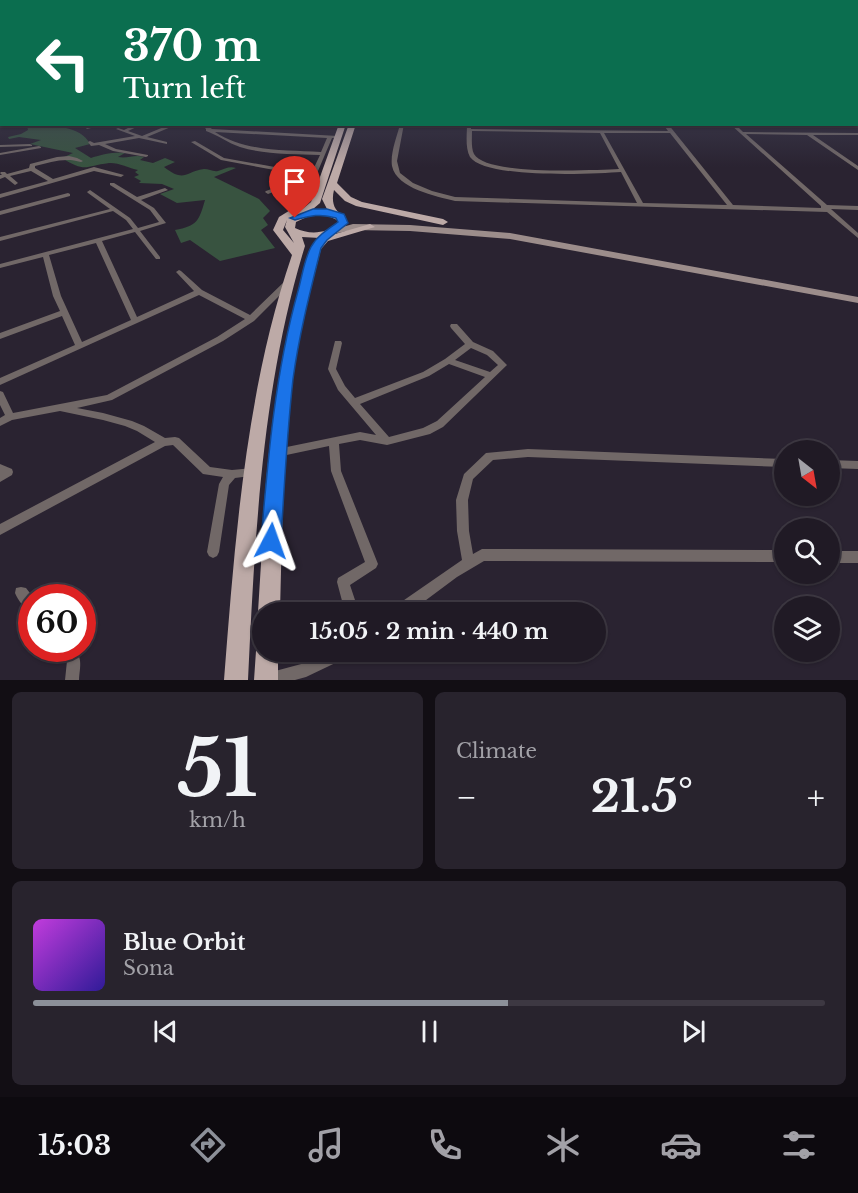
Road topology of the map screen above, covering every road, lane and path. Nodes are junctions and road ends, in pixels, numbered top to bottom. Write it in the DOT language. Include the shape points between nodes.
graph roads {
  1 [pos="86,126"];
  2 [pos="134,126"];
  3 [pos="171,126"];
  4 [pos="205,126"];
  5 [pos="342,126"];
  6 [pos="352,126"];
  7 [pos="402,126"];
  8 [pos="666,126"];
  9 [pos="734,126"];
  10 [pos="89,128"];
  11 [pos="469,128"];
  12 [pos="208,130"];
  13 [pos="600,131"];
  14 [pos="670,132"];
  15 [pos="741,133"];
  16 [pos="809,133"];
  17 [pos="858,134"];
  18 [pos="141,137"];
  19 [pos="334,137"];
  20 [pos="90,142"];
  21 [pos="165,142"];
  22 [pos="193,142"];
  23 [pos="100,144"];
  24 [pos="0,146"];
  25 [pos="0,154"];
  26 [pos="323,154"];
  27 [pos="146,156"];
  28 [pos="845,159"];
  29 [pos="858,159"];
  30 [pos="81,162"];
  31 [pos="858,168"];
  32 [pos="32,169"];
  33 [pos="620,171"];
  34 [pos="2,174"];
  35 [pos="122,175"];
  36 [pos="311,180"];
  37 [pos="52,181"];
  38 [pos="321,182"];
  39 [pos="15,183"];
  40 [pos="112,184"];
  41 [pos="333,184"];
  42 [pos="165,190"];
  43 [pos="90,192"];
  44 [pos="268,192"];
  45 [pos="68,195"];
  46 [pos="0,196"];
  47 [pos="316,197"];
  48 [pos="137,200"];
  49 [pos="641,205"];
  50 [pos="732,208"];
  51 [pos="858,208"];
  52 [pos="115,209"];
  53 [pos="825,209"];
  54 [pos="2,210"];
  55 [pos="300,215"];
  56 [pos="338,215"];
  57 [pos="443,222"];
  58 [pos="370,227"];
  59 [pos="138,231"];
  60 [pos="334,231"];
  61 [pos="295,232"];
  62 [pos="858,236"];
  63 [pos="0,238"];
  64 [pos="99,241"];
  65 [pos="316,248"];
  66 [pos="297,254"];
  67 [pos="46,255"];
  68 [pos="158,258"];
  69 [pos="0,266"];
  70 [pos="179,272"];
  71 [pos="288,283"];
  72 [pos="199,292"];
  73 [pos="858,292"];
  74 [pos="858,300"];
  75 [pos="63,314"];
  76 [pos="251,319"];
  77 [pos="135,320"];
  78 [pos="454,326"];
  79 [pos="0,336"];
  80 [pos="338,343"];
  81 [pos="470,344"];
  82 [pos="80,346"];
  83 [pos="448,361"];
  84 [pos="490,376"];
  85 [pos="0,382"];
  86 [pos="0,394"];
  87 [pos="355,402"];
  88 [pos="57,407"];
  89 [pos="10,417"];
  90 [pos="0,422"];
  91 [pos="387,441"];
  92 [pos="163,442"];
  93 [pos="334,443"];
  94 [pos="277,453"];
  95 [pos="774,463"];
  96 [pos="840,465"];
  97 [pos="858,465"];
  98 [pos="0,468"];
  99 [pos="254,472"];
  100 [pos="232,474"];
  101 [pos="0,478"];
  102 [pos="0,530"];
  103 [pos="213,552"];
  104 [pos="774,556"];
  105 [pos="840,556"];
  106 [pos="858,557"];
  107 [pos="469,563"];
  108 [pos="269,602"];
  109 [pos="349,602"];
  110 [pos="413,602"];
  111 [pos="74,662"];
  112 [pos="267,662"];
  113 [pos="322,662"];
  114 [pos="72,680"];
  115 [pos="237,680"];
  116 [pos="266,680"];
  1 -- 10 [label="street"];
  2 -- 18 [label="street" via="121,130"];
  3 -- 18 [label="street"];
  4 -- 12 [label="street"];
  5 -- 19 [label="main road"];
  6 -- 41 [label="main road"];
  7 -- 49 [label="street" via="397,172 413,186 430,193 474,201"];
  8 -- 14 [label="street"];
  9 -- 15 [label="street"];
  11 -- 13 [label="street"];
  11 -- 33 [label="street" via="473,157 487,166 512,170"];
  12 -- 19 [label="street"];
  12 -- 26 [label="street" via="241,147"];
  13 -- 14 [label="street"];
  13 -- 33 [label="street"];
  14 -- 50 [label="street"];
  15 -- 16 [label="street"];
  15 -- 53 [label="street"];
  16 -- 17 [label="street"];
  16 -- 28 [label="street"];
  18 -- 21 [label="street"];
  18 -- 23 [label="street"];
  19 -- 26 [label="street"];
  19 -- 38 [label="main road"];
  20 -- 23 [label="street"];
  22 -- 36 [label="street" via="221,158 297,173"];
  23 -- 27 [label="street"];
  24 -- 25 [label="street" via="39,147"];
  26 -- 36 [label="street"];
  28 -- 29 [label="street"];
  28 -- 31 [label="street"];
  30 -- 32 [label="street" via="69,157 32,165"];
  32 -- 34 [label="street"];
  32 -- 37 [label="street"];
  33 -- 49 [label="street"];
  34 -- 39 [label="street"];
  35 -- 37 [label="street" via="96,168"];
  36 -- 38 [label="street"];
  36 -- 44 [label="street"];
  37 -- 46 [label="street"];
  38 -- 47 [label="main road"];
  40 -- 48 [label="street"];
  41 -- 56 [label="main road" via="327,203"];
  41 -- 57 [label="main road" via="359,204"];
  42 -- 48 [label="street"];
  43 -- 52 [label="street"];
  45 -- 54 [label="street"];
  47 -- 55 [label="main road" via="313,205"];
  47 -- 66 [label="main road" via="279,223 278,230"];
  48 -- 59 [label="street" via="164,222"];
  49 -- 50 [label="street"];
  50 -- 53 [label="street"];
  51 -- 53 [label="street"];
  52 -- 59 [label="street"];
  52 -- 63 [label="street"];
  53 -- 62 [label="street"];
  55 -- 56 [label="main road" via="318,211"];
  55 -- 61 [label="main road" via="290,224"];
  56 -- 57 [label="main road" via="361,220"];
  56 -- 60 [label="main road" via="343,223"];
  57 -- 73 [label="main road" via="519,231"];
  58 -- 60 [label="main road"];
  58 -- 65 [label="main road" via="341,235"];
  58 -- 74 [label="main road" via="510,236"];
  59 -- 64 [label="street"];
  59 -- 68 [label="street"];
  60 -- 61 [label="main road" via="308,236"];
  60 -- 65 [label="main road"];
  61 -- 66 [label="main road" via="300,244"];
  64 -- 67 [label="street"];
  64 -- 77 [label="street"];
  65 -- 94 [label="main road" via="297,319"];
  66 -- 71 [label="main road"];
  67 -- 69 [label="street"];
  67 -- 75 [label="street"];
  70 -- 72 [label="street"];
  71 -- 76 [label="street"];
  71 -- 99 [label="main road" via="264,397"];
  72 -- 76 [label="street"];
  72 -- 77 [label="street"];
  75 -- 79 [label="street"];
  75 -- 82 [label="street"];
  76 -- 88 [label="street" via="110,398"];
  77 -- 82 [label="street"];
  78 -- 81 [label="street"];
  80 -- 87 [label="street" via="332,369 340,388"];
  81 -- 83 [label="street"];
  81 -- 84 [label="street" via="490,353 503,365"];
  82 -- 85 [label="street"];
  83 -- 84 [label="street"];
  83 -- 87 [label="street" via="426,374"];
  84 -- 91 [label="street" via="440,424"];
  86 -- 89 [label="street"];
  87 -- 91 [label="street"];
  88 -- 89 [label="street"];
  88 -- 92 [label="street" via="121,420 147,430"];
  89 -- 90 [label="street"];
  91 -- 93 [label="street" via="360,436"];
  92 -- 100 [label="street" via="176,441 207,471"];
  92 -- 102 [label="street"];
  93 -- 94 [label="street"];
  93 -- 109 [label="street" via="336,471 372,564 343,582"];
  94 -- 108 [label="main road"];
  95 -- 107 [label="street" via="528,453 490,456 468,477 462,500"];
  96 -- 97 [label="street"];
  98 -- 101 [label="street" via="8,472"];
  99 -- 100 [label="street"];
  99 -- 115 [label="main road"];
  100 -- 103 [label="street" via="224,484"];
  104 -- 107 [label="street" via="482,555"];
  105 -- 106 [label="street"];
  107 -- 110 [label="street"];
  111 -- 114 [label="street"];
  112 -- 116 [label="main road"];
  113 -- 116 [label="street"];
}
